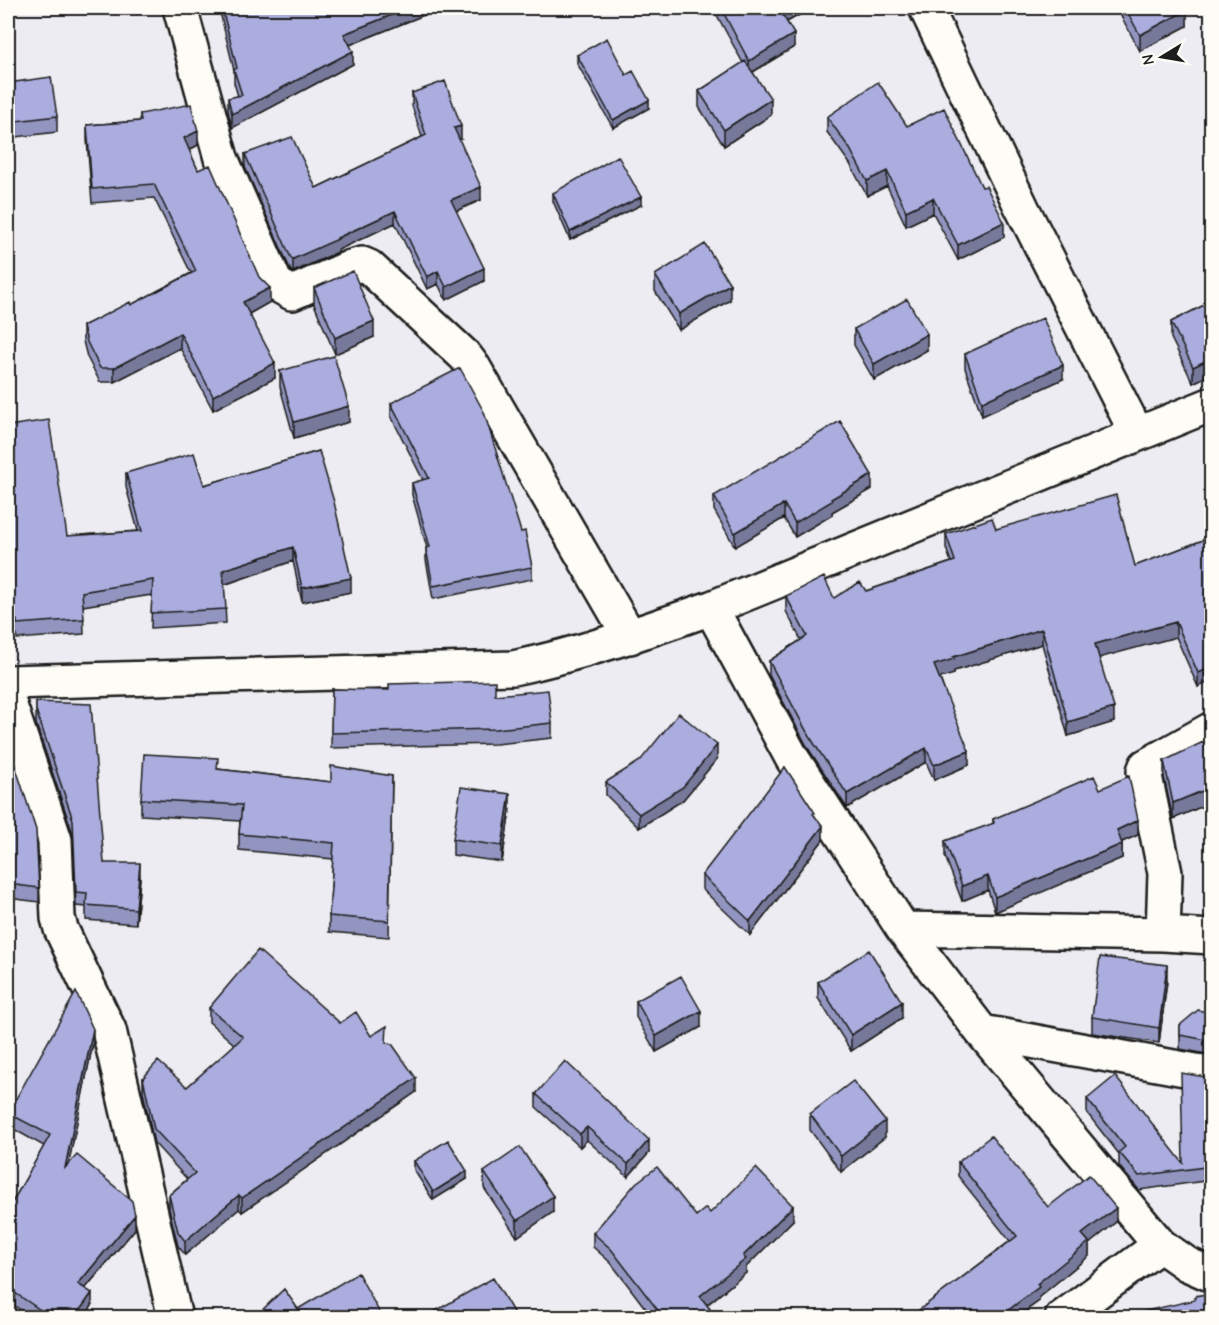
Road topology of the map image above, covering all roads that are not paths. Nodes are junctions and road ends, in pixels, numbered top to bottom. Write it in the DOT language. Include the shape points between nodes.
graph roads {
  1 [pos="180,8"];
  2 [pos="926,8"];
  3 [pos="1212,404"];
  4 [pos="1137,434"];
  5 [pos="711,608"];
  6 [pos="630,637"];
  7 [pos="8,682"];
  8 [pos="8,700"];
  9 [pos="1212,729"];
  10 [pos="903,929"];
  11 [pos="1163,934"];
  12 [pos="1212,936"];
  13 [pos="982,1032"];
  14 [pos="1212,1074"];
  15 [pos="1160,1245"];
  16 [pos="1212,1275"];
  17 [pos="175,1317"];
  18 [pos="1062,1317"];
  1 -- 6 [label="street" via="221,158 276,284 292,293 362,264 465,356"];
  2 -- 4 [label="street"];
  3 -- 4 [label="street"];
  4 -- 5 [label="street"];
  5 -- 6 [label="street"];
  5 -- 10 [label="street" via="792,758"];
  6 -- 7 [label="street" via="513,668"];
  8 -- 17 [label="street" via="55,840 61,929 109,1030"];
  9 -- 11 [label="street" via="1146,766 1144,771 1165,873"];
  10 -- 11 [label="street"];
  10 -- 13 [label="street"];
  11 -- 12 [label="street"];
  13 -- 14 [label="street"];
  13 -- 15 [label="street"];
  15 -- 16 [label="street" via="1186,1264"];
  15 -- 18 [label="street"];
}
